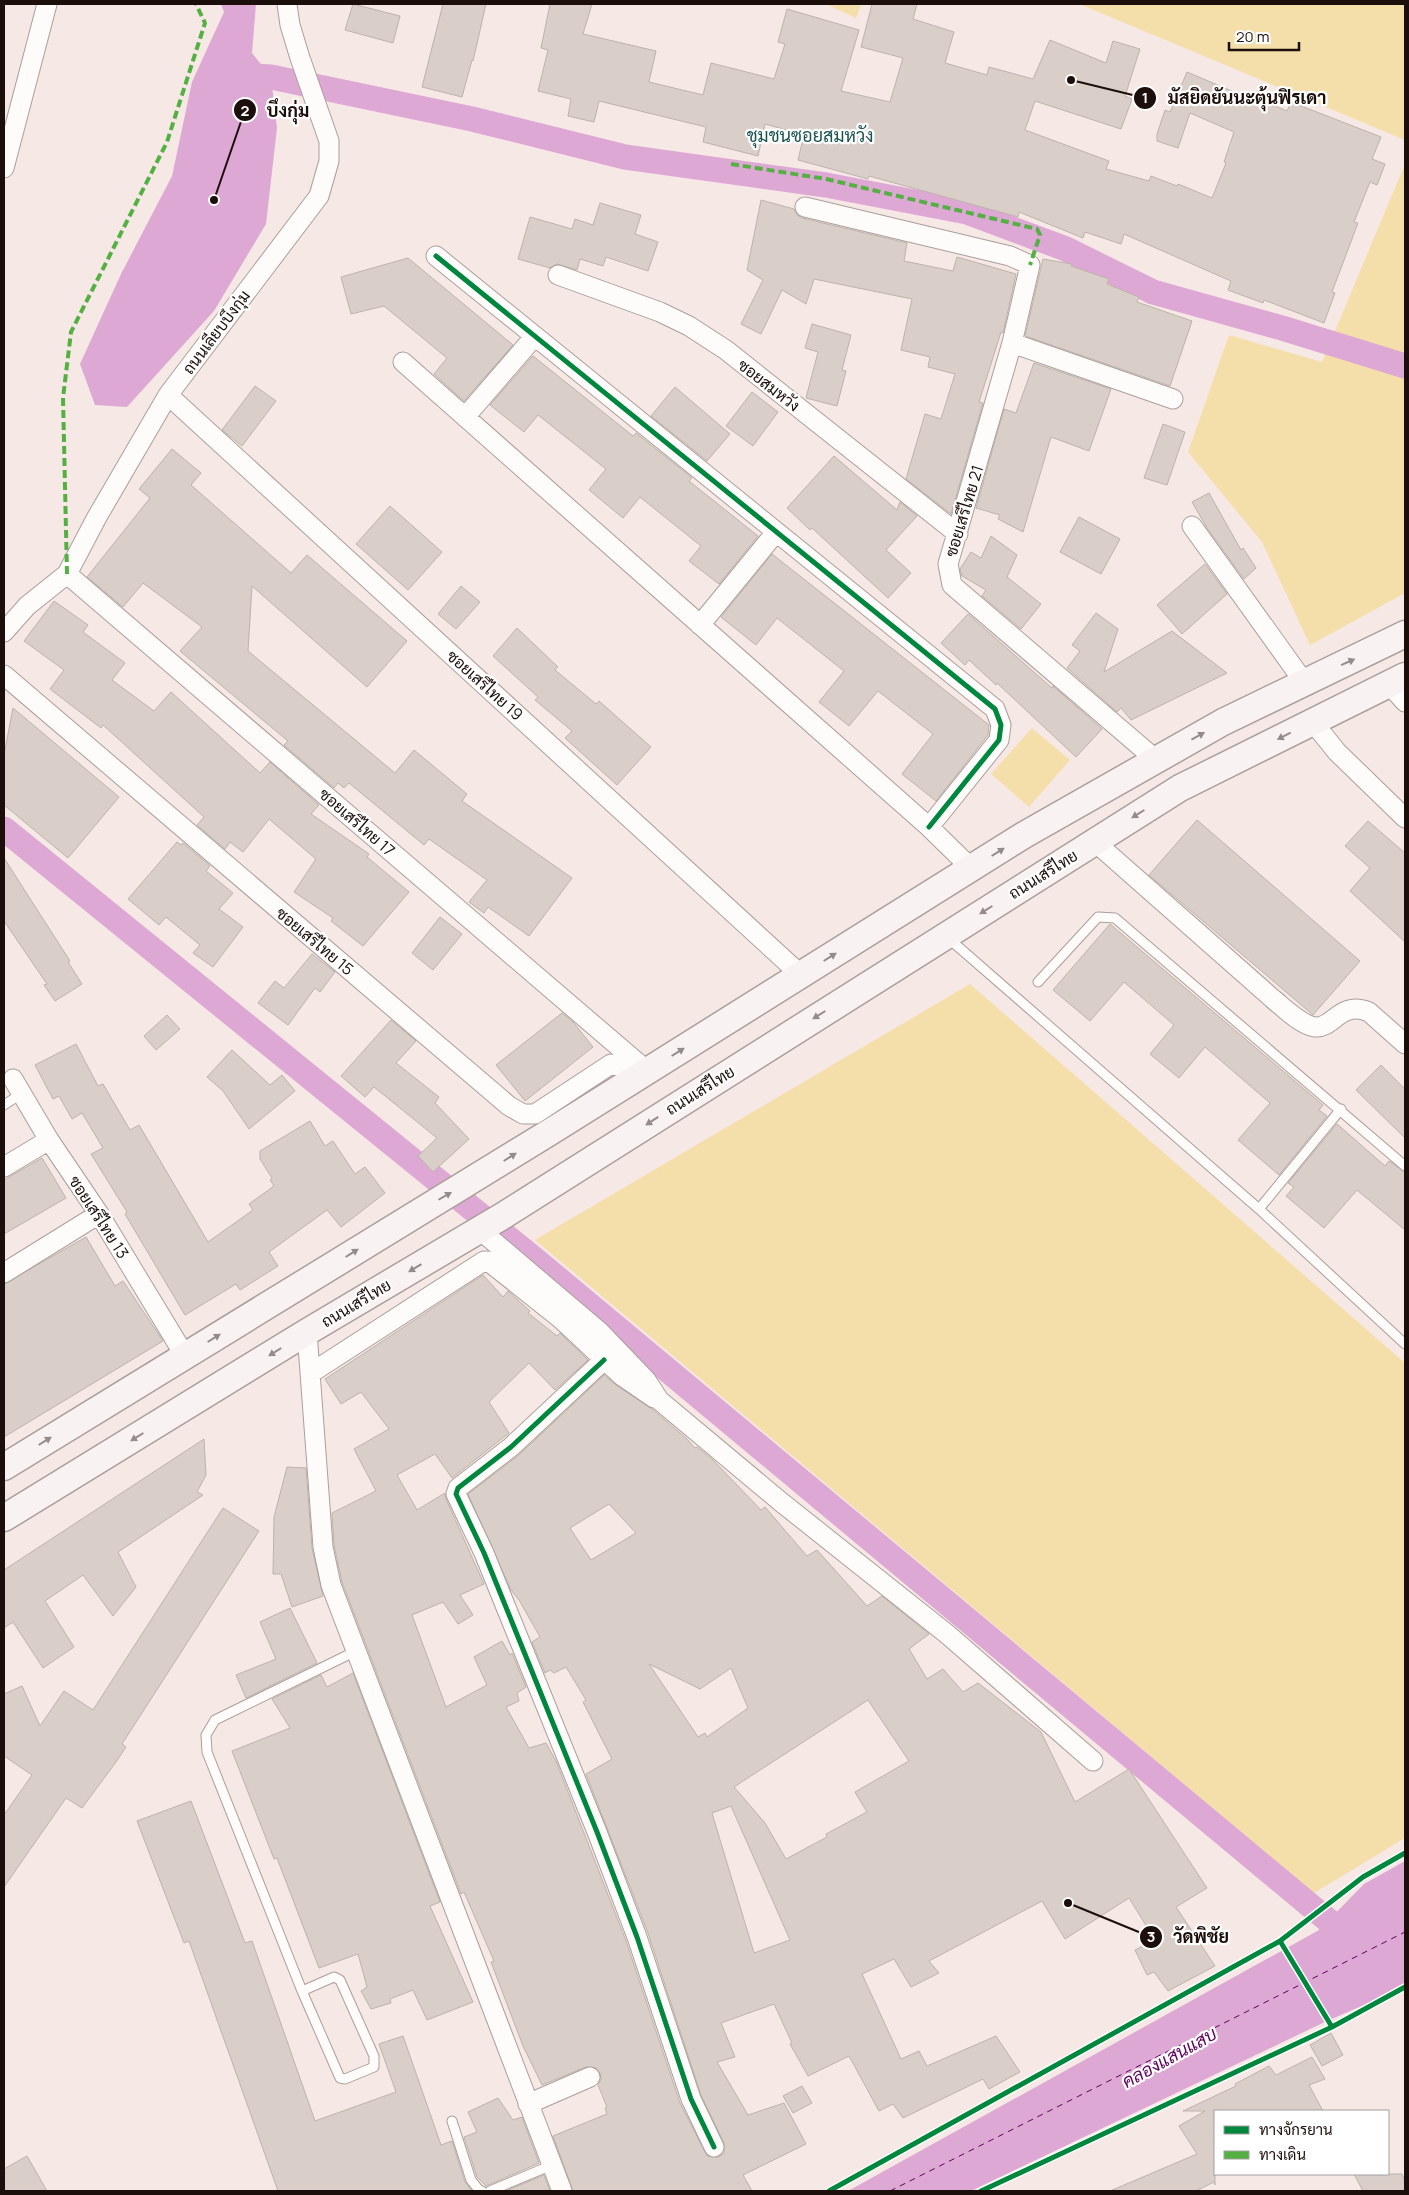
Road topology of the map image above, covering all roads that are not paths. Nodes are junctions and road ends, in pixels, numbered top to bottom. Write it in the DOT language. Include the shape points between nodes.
graph roads {
  1 [pos="47,4"];
  2 [pos="287,4"];
  3 [pos="4,168"];
  4 [pos="805,207"];
  5 [pos="436,256"];
  6 [pos="558,275"];
  7 [pos="535,336"];
  8 [pos="1012,343"];
  9 [pos="403,362"];
  10 [pos="168,395"];
  11 [pos="1173,400"];
  12 [pos="465,417"];
  13 [pos="1192,526"];
  14 [pos="776,532"];
  15 [pos="958,534"];
  16 [pos="66,574"];
  17 [pos="700,625"];
  18 [pos="4,632"];
  19 [pos="1405,634"];
  20 [pos="4,675"];
  21 [pos="1304,682"];
  22 [pos="1400,687"];
  23 [pos="1320,718"];
  24 [pos="1155,759"];
  25 [pos="1405,818"];
  26 [pos="930,827"];
  27 [pos="1095,842"];
  28 [pos="971,868"];
  29 [pos="945,936"];
  30 [pos="801,975"];
  31 [pos="1038,982"];
  32 [pos="1405,1044"];
  33 [pos="647,1071"];
  34 [pos="10,1096"];
  35 [pos="1340,1109"];
  36 [pos="49,1140"];
  37 [pos="1405,1166"];
  38 [pos="4,1167"];
  39 [pos="1258,1209"];
  40 [pos="99,1214"];
  41 [pos="490,1223"];
  42 [pos="4,1273"];
  43 [pos="307,1332"];
  44 [pos="1405,1344"];
  45 [pos="185,1356"];
  46 [pos="604,1360"];
  47 [pos="311,1373"];
  48 [pos="659,1400"];
  49 [pos="4,1467"];
  50 [pos="4,1518"];
  51 [pos="356,1652"];
  52 [pos="1093,1761"];
  53 [pos="302,1991"];
  54 [pos="590,2077"];
  55 [pos="528,2104"];
  56 [pos="452,2121"];
  57 [pos="714,2147"];
  58 [pos="552,2165"];
  59 [pos="480,2191"];
  60 [pos="490,2191"];
  61 [pos="562,2191"];
  1 -- 3 [label="street"];
  2 -- 10 [label="street, ถนนเลียบบึงกุ่ม" via="300,58 329,141 329,161 319,196"];
  4 -- 8 [label="street, ซอยเสรีไทย 21" via="1010,256 1030,264"];
  5 -- 7 [label="street"];
  6 -- 15 [label="street, ซอยสมหวัง" via="660,312 689,326 726,350"];
  7 -- 12 [label="street"];
  7 -- 14 [label="street"];
  8 -- 11 [label="street"];
  8 -- 15 [label="street, ซอยเสรีไทย 21"];
  9 -- 12 [label="street"];
  10 -- 16 [label="street, ถนนเลียบบึงกุ่ม"];
  10 -- 30 [label="street, ซอยเสรีไทย 19"];
  12 -- 17 [label="street"];
  13 -- 21 [label="street"];
  14 -- 17 [label="street"];
  14 -- 26 [label="street" via="995,709 1000,724 999,740"];
  15 -- 24 [label="street, ซอยเสรีไทย 21" via="948,564 952,585"];
  16 -- 18 [label="street, ถนนเลียบบึงกุ่ม" via="27,606"];
  16 -- 33 [label="street, ซอยเสรีไทย 17"];
  17 -- 26 [label="street"];
  21 -- 19 [label="main road, one-way"];
  20 -- 33 [label="street, ซอยเสรีไทย 15" via="509,1106 523,1114 535,1114 611,1064"];
  21 -- 23 [label="main road"];
  24 -- 21 [label="main road, one-way"];
  22 -- 23 [label="main road, ถนนเสรีไทย"];
  23 -- 25 [label="street" via="1337,752"];
  23 -- 27 [label="main road, ถนนเสรีไทย, one-way" via="1180,788"];
  28 -- 24 [label="main road, one-way"];
  26 -- 28 [label="street"];
  27 -- 29 [label="main road, ถนนเสรีไทย, one-way"];
  27 -- 32 [label="street" via="1272,999 1304,1022 1315,1027 1324,1026 1347,1010 1362,1009"];
  30 -- 28 [label="main road, one-way"];
  29 -- 39 [label="lane"];
  29 -- 41 [label="main road, ถนนเสรีไทย, one-way"];
  33 -- 30 [label="main road, one-way"];
  31 -- 35 [label="lane" via="1098,917 1115,918"];
  45 -- 33 [label="main road, one-way"];
  34 -- 36 [label="street, ซอยเสรีไทย 13"];
  35 -- 37 [label="lane"];
  35 -- 39 [label="lane"];
  36 -- 38 [label="street"];
  36 -- 40 [label="street, ซอยเสรีไทย 13"];
  39 -- 44 [label="lane"];
  40 -- 42 [label="street"];
  40 -- 45 [label="street, ซอยเสรีไทย 13"];
  41 -- 43 [label="main road, ถนนเสรีไทย, one-way"];
  41 -- 48 [label="street" via="646,1380"];
  43 -- 47 [label="street"];
  43 -- 50 [label="main road, ถนนเสรีไทย, one-way"];
  49 -- 45 [label="main road, one-way"];
  46 -- 47 [label="street" via="562,1319 484,1261"];
  46 -- 48 [label="street" via="638,1389"];
  46 -- 57 [label="street" via="556,1408 458,1488 456,1494 484,1553 597,1832 692,2099"];
  47 -- 51 [label="street" via="323,1547 331,1585"];
  48 -- 52 [label="street" via="947,1634"];
  51 -- 53 [label="lane" via="215,1720 206,1735 207,1752"];
  51 -- 55 [label="street"];
  53 -- 53 [label="lane" via="334,1977 340,1980 374,2056 374,2067 340,2078"];
  54 -- 55 [label="street"];
  55 -- 58 [label="street"];
  56 -- 59 [label="lane" via="471,2180"];
  58 -- 60 [label="lane"];
  58 -- 61 [label="street"];
}
